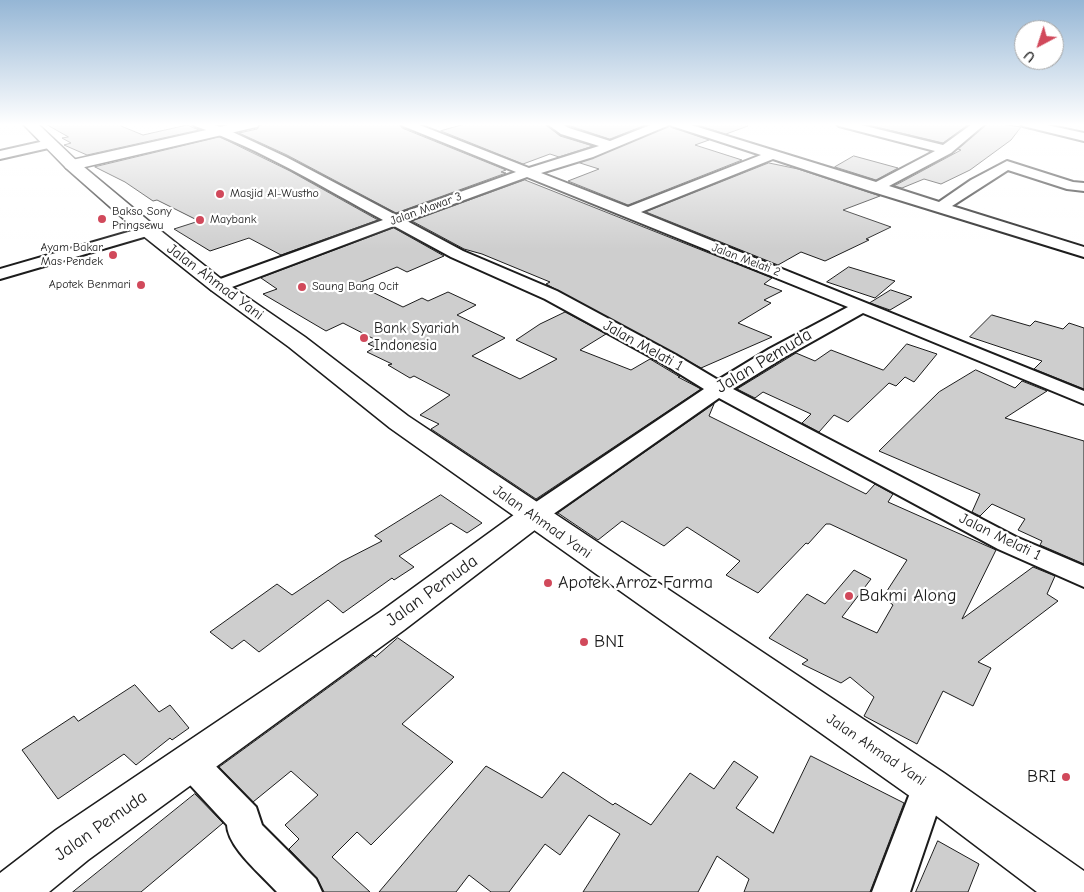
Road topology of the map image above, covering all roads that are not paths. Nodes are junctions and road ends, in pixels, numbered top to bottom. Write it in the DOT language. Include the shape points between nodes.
graph roads {
  1 [pos="72,165"];
  2 [pos="290,166"];
  3 [pos="509,166"];
  4 [pos="548,166"];
  5 [pos="745,166"];
  6 [pos="808,166"];
  7 [pos="919,166"];
  8 [pos="1006,166"];
  9 [pos="1009,166"];
  10 [pos="525,172"];
  11 [pos="1084,187"];
  12 [pos="874,188"];
  13 [pos="940,208"];
  14 [pos="628,212"];
  15 [pos="394,221"];
  16 [pos="149,231"];
  17 [pos="1084,252"];
  18 [pos="0,274"];
  19 [pos="218,286"];
  20 [pos="861,307"];
  21 [pos="718,389"];
  22 [pos="1084,398"];
  23 [pos="533,516"];
  24 [pos="1084,577"];
  25 [pos="191,763"];
  26 [pos="929,786"];
  27 [pos="13,892"];
  28 [pos="303,892"];
  29 [pos="891,892"];
  30 [pos="1075,892"];
  1 -- 16 [label="main road, Jalan Ahmad Yani"];
  2 -- 15 [label="street, Jalan Melati 1"];
  3 -- 10 [label="street, Jalan Melati 2"];
  4 -- 10 [label="street, Jalan Mawar 3"];
  5 -- 14 [label="street"];
  6 -- 12 [label="street"];
  7 -- 12 [label="street"];
  8 -- 13 [label="street"];
  9 -- 11 [label="street"];
  10 -- 14 [label="street, Jalan Melati 2"];
  10 -- 15 [label="street, Jalan Mawar 3"];
  12 -- 13 [label="street"];
  13 -- 17 [label="street"];
  14 -- 20 [label="street, Jalan Melati 2"];
  15 -- 19 [label="street, Jalan Mawar 3"];
  15 -- 21 [label="street, Jalan Melati 1" via="458,254 551,295"];
  16 -- 18 [label="street"];
  16 -- 19 [label="main road, Jalan Ahmad Yani"];
  19 -- 23 [label="main road, Jalan Ahmad Yani" via="297,342 399,422"];
  20 -- 21 [label="street, Jalan Pemuda" via="809,333"];
  20 -- 22 [label="street, Jalan Melati 2"];
  21 -- 23 [label="street, Jalan Pemuda"];
  21 -- 24 [label="street, Jalan Melati 1" via="1007,543"];
  23 -- 25 [label="main road, Jalan Pemuda" via="392,621"];
  23 -- 26 [label="main road, Jalan Ahmad Yani"];
  25 -- 27 [label="main road, Jalan Pemuda" via="72,845"];
  25 -- 28 [label="street" via="244,819 244,832"];
  26 -- 29 [label="street"];
  26 -- 30 [label="main road, Jalan Ahmad Yani"];
}
